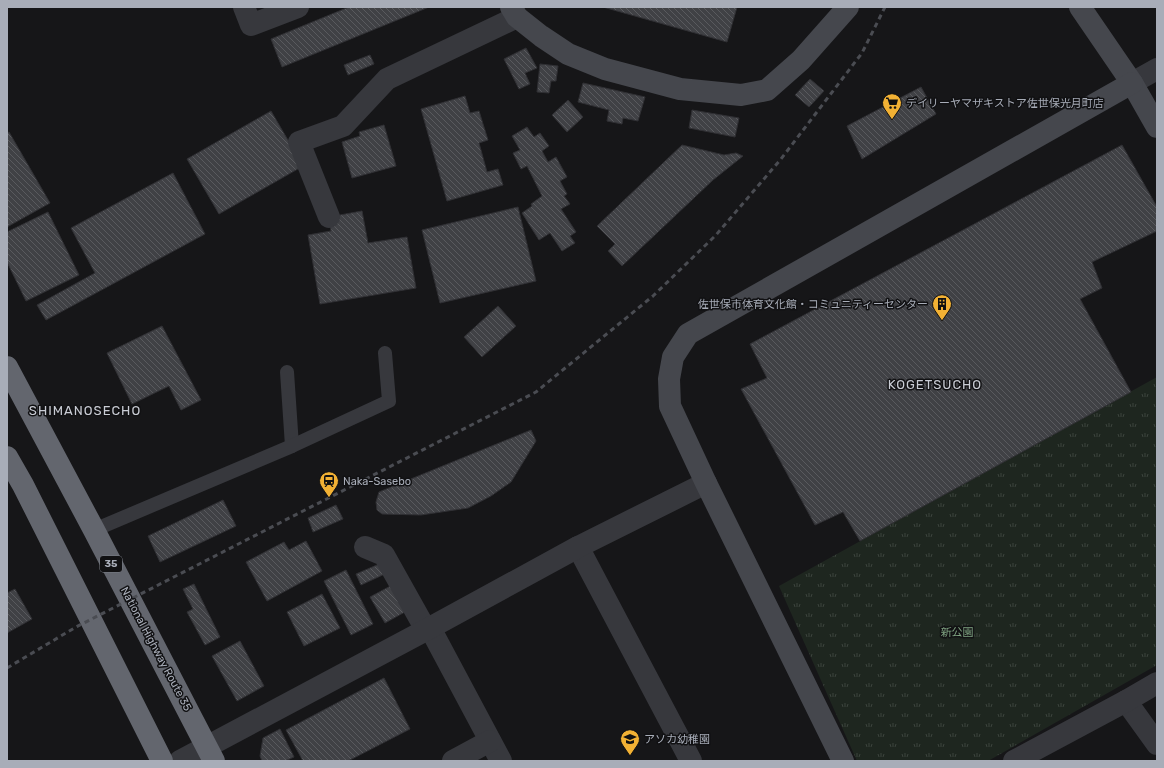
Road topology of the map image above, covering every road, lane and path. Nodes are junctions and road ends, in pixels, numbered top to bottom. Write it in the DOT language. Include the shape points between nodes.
graph roads {
  1 [pos="244,7"];
  2 [pos="298,7"];
  3 [pos="848,7"];
  4 [pos="1080,7"];
  5 [pos="514,12"];
  6 [pos="1157,69"];
  7 [pos="1132,83"];
  8 [pos="1157,127"];
  9 [pos="328,217"];
  10 [pos="385,353"];
  11 [pos="7,367"];
  12 [pos="287,372"];
  13 [pos="292,446"];
  14 [pos="7,457"];
  15 [pos="706,483"];
  16 [pos="94,530"];
  17 [pos="365,547"];
  18 [pos="578,547"];
  19 [pos="428,629"];
  20 [pos="1157,683"];
  21 [pos="1126,701"];
  22 [pos="490,740"];
  23 [pos="1157,744"];
  24 [pos="211,754"];
  25 [pos="162,761"];
  26 [pos="180,761"];
  27 [pos="453,761"];
  28 [pos="501,761"];
  29 [pos="690,761"];
  30 [pos="843,761"];
  31 [pos="1014,761"];
  1 -- 2 [label="street" via="251,25"];
  3 -- 5 [label="street" via="801,60 766,90 741,95 680,89 606,69 568,54 540,36"];
  4 -- 7 [label="street"];
  5 -- 9 [label="street" via="387,79 343,126 299,142"];
  6 -- 7 [label="street"];
  7 -- 8 [label="street"];
  7 -- 15 [label="street" via="688,334 673,357 669,379 670,406"];
  10 -- 13 [label="lane" via="389,401"];
  11 -- 16 [label="highway, National Highway Route 35 / 35"];
  12 -- 13 [label="lane"];
  13 -- 16 [label="lane"];
  14 -- 25 [label="highway"];
  15 -- 18 [label="street"];
  15 -- 30 [label="street"];
  16 -- 24 [label="highway, National Highway Route 35 / 35"];
  17 -- 19 [label="street" via="384,554"];
  18 -- 19 [label="street"];
  18 -- 29 [label="street"];
  19 -- 22 [label="street"];
  19 -- 24 [label="street"];
  20 -- 21 [label="street"];
  21 -- 23 [label="street"];
  21 -- 31 [label="street"];
  22 -- 27 [label="street"];
  22 -- 28 [label="street"];
  24 -- 26 [label="street"];
}
